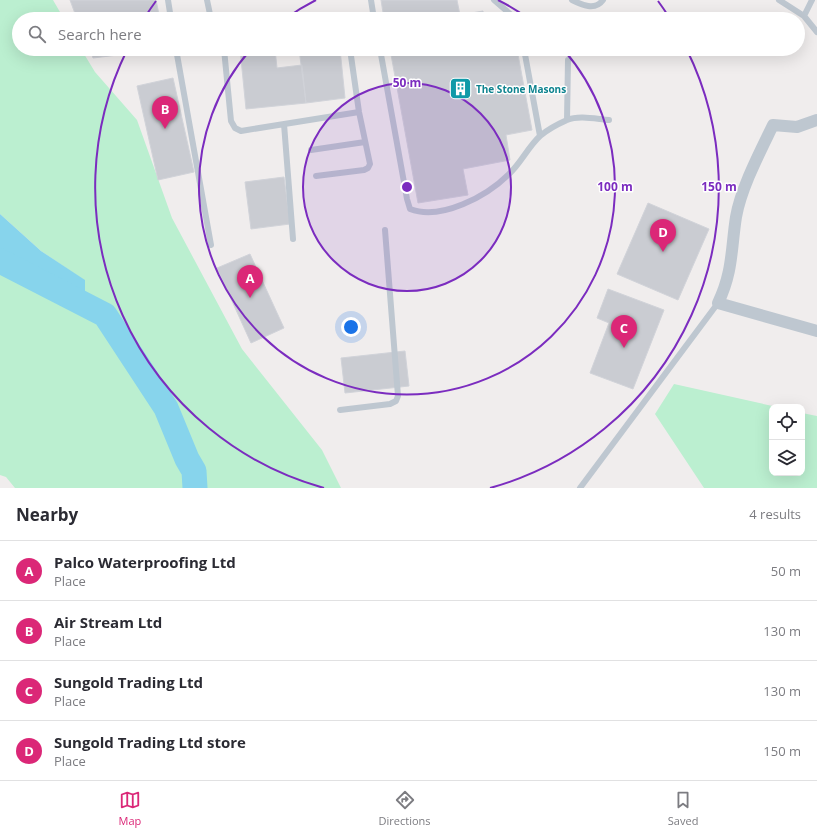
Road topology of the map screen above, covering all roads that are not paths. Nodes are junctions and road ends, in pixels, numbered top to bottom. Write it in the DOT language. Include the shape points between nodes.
graph roads {
  1 [pos="168,0"];
  2 [pos="207,0"];
  3 [pos="371,0"];
  4 [pos="494,0"];
  5 [pos="572,0"];
  6 [pos="604,0"];
  7 [pos="779,0"];
  8 [pos="812,0"];
  9 [pos="170,12"];
  10 [pos="210,12"];
  11 [pos="373,12"];
  12 [pos="508,12"];
  13 [pos="798,12"];
  14 [pos="805,14"];
  15 [pos="805,17"];
  16 [pos="817,32"];
  17 [pos="177,56"];
  18 [pos="225,56"];
  19 [pos="351,56"];
  20 [pos="381,56"];
  21 [pos="525,56"];
  22 [pos="568,60"];
  23 [pos="359,112"];
  24 [pos="567,120"];
  25 [pos="609,120"];
  26 [pos="817,120"];
  27 [pos="284,124"];
  28 [pos="540,136"];
  29 [pos="365,142"];
  30 [pos="311,150"];
  31 [pos="316,176"];
  32 [pos="384,230"];
  33 [pos="293,238"];
  34 [pos="211,245"];
  35 [pos="718,303"];
  36 [pos="817,331"];
  37 [pos="340,410"];
  38 [pos="580,488"];
  1 -- 9 [label="lane"];
  2 -- 10 [label="lane"];
  3 -- 11 [label="lane"];
  4 -- 12 [label="lane"];
  5 -- 6 [label="lane" via="586,6 601,4"];
  7 -- 13 [label="lane"];
  8 -- 14 [label="lane"];
  15 -- 16 [label="lane"];
  17 -- 34 [label="lane"];
  18 -- 27 [label="lane" via="231,122 235,128 240,131"];
  19 -- 23 [label="lane"];
  20 -- 28 [label="lane" via="410,209 420,213 447,209 475,200 509,174"];
  21 -- 28 [label="lane"];
  22 -- 24 [label="lane"];
  23 -- 27 [label="lane"];
  23 -- 29 [label="lane"];
  24 -- 25 [label="lane"];
  24 -- 28 [label="lane"];
  26 -- 35 [label="street" via="797,126 773,125 749,178 736,216 733,252 726,286"];
  27 -- 33 [label="lane"];
  29 -- 30 [label="lane"];
  29 -- 31 [label="lane" via="370,164 368,168"];
  32 -- 37 [label="lane" via="398,396 396,401 390,404"];
  35 -- 36 [label="street"];
  35 -- 38 [label="lane"];
}
